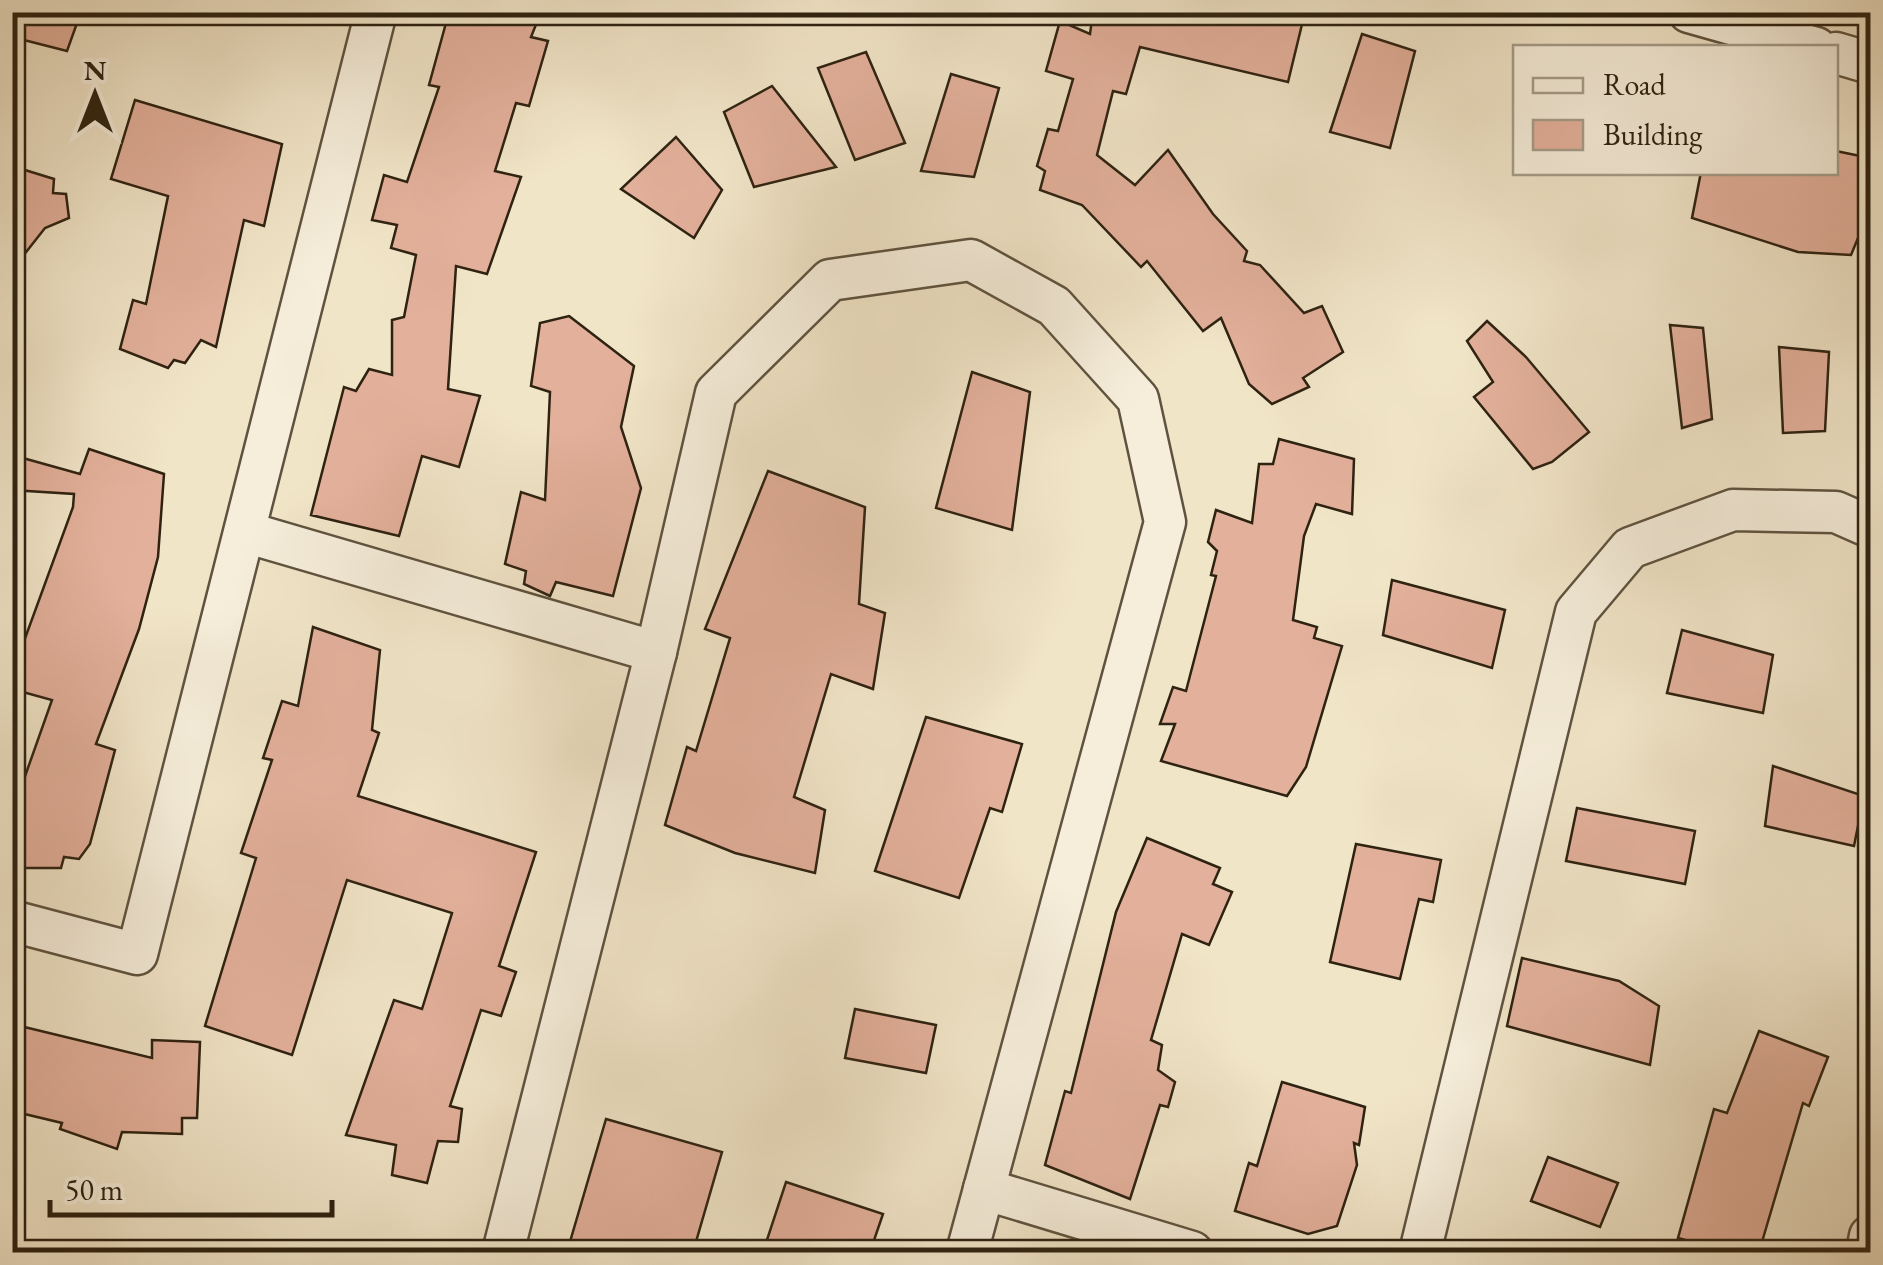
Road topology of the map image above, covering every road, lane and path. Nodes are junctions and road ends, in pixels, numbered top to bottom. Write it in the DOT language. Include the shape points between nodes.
graph roads {
  1 [pos="376,12"];
  2 [pos="1688,12"];
  3 [pos="1805,45"];
  4 [pos="1838,54"];
  5 [pos="1870,62"];
  6 [pos="1870,527"];
  7 [pos="244,532"];
  8 [pos="656,652"];
  9 [pos="12,921"];
  10 [pos="984,1189"];
  11 [pos="1870,1236"];
  12 [pos="504,1252"];
  13 [pos="966,1252"];
  14 [pos="1192,1252"];
  15 [pos="1420,1252"];
  16 [pos="1866,1252"];
  1 -- 7 [label="street"];
  2 -- 3 [label="street"];
  4 -- 5 [label="street"];
  6 -- 15 [label="street" via="1836,512 1733,510 1630,548 1576,612"];
  7 -- 8 [label="street"];
  7 -- 9 [label="street" via="137,954"];
  8 -- 10 [label="street" via="716,392 830,280 970,260 1054,306 1138,400 1164,522"];
  8 -- 12 [label="street"];
  10 -- 13 [label="street"];
  10 -- 14 [label="street"];
  11 -- 16 [label="street"];
}
